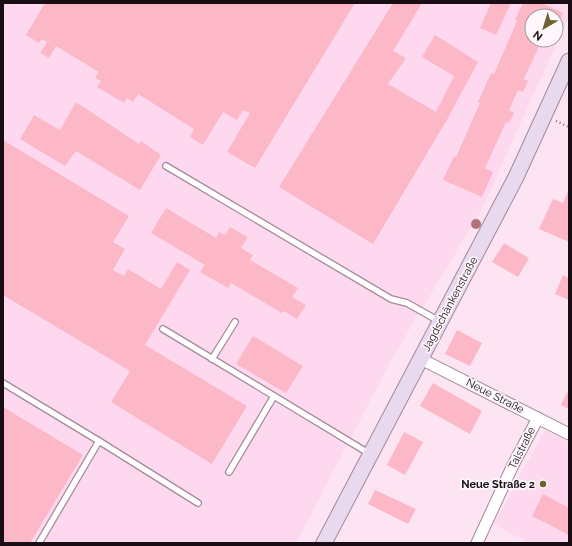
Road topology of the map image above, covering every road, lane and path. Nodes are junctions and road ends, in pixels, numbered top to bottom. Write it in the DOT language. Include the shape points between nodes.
graph roads {
  1 [pos="569,61"];
  2 [pos="166,166"];
  3 [pos="235,322"];
  4 [pos="441,322"];
  5 [pos="163,329"];
  6 [pos="212,358"];
  7 [pos="421,359"];
  8 [pos="3,383"];
  9 [pos="274,396"];
  10 [pos="538,418"];
  11 [pos="569,434"];
  12 [pos="99,441"];
  13 [pos="371,455"];
  14 [pos="229,472"];
  15 [pos="198,503"];
  16 [pos="39,543"];
  17 [pos="324,543"];
  18 [pos="477,543"];
  1 -- 4 [label="main road, Jagdschänkenstraße" via="516,177"];
  2 -- 4 [label="lane" via="391,299 407,303"];
  3 -- 6 [label="lane"];
  4 -- 7 [label="main road, Jagdschänkenstraße"];
  5 -- 6 [label="lane"];
  6 -- 9 [label="lane"];
  7 -- 10 [label="street, Neue Straße"];
  7 -- 13 [label="main road, Jagdschänkenstraße"];
  8 -- 12 [label="lane"];
  9 -- 13 [label="lane"];
  9 -- 14 [label="lane"];
  10 -- 11 [label="street, Neue Straße"];
  10 -- 18 [label="street, Talstraße"];
  12 -- 15 [label="lane"];
  12 -- 16 [label="lane"];
  13 -- 17 [label="main road, Jagdschänkenstraße"];
}
